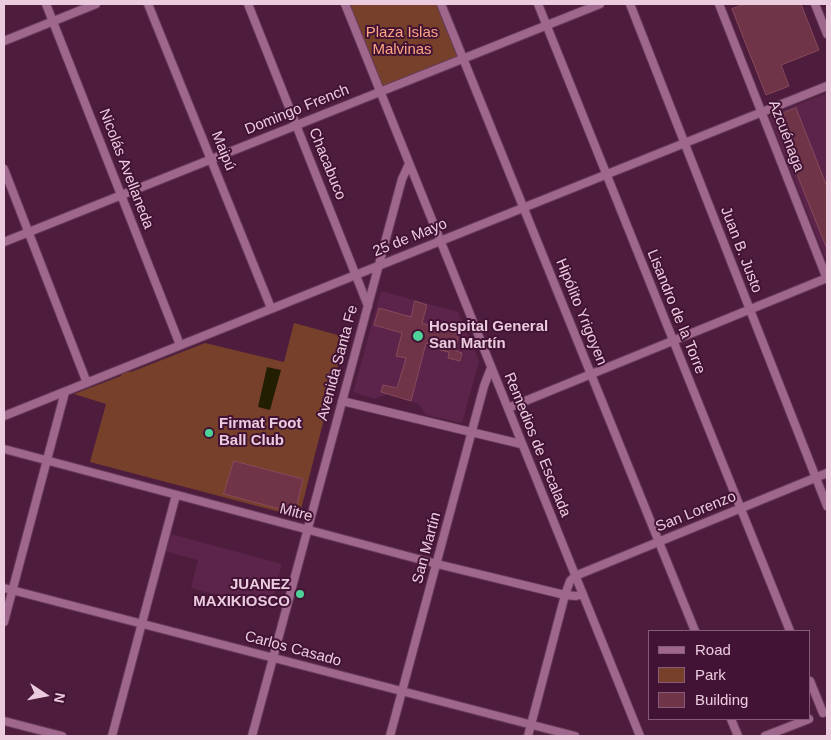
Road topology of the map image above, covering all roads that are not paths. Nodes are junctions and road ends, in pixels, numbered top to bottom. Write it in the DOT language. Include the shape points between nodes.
graph roads {
  1 [pos="46,4"];
  2 [pos="96,4"];
  3 [pos="148,4"];
  4 [pos="248,4"];
  5 [pos="345,4"];
  6 [pos="441,4"];
  7 [pos="538,4"];
  8 [pos="600,4"];
  9 [pos="630,4"];
  10 [pos="719,4"];
  11 [pos="815,4"];
  12 [pos="53,21"];
  13 [pos="546,25"];
  14 [pos="827,34"];
  15 [pos="4,41"];
  16 [pos="463,58"];
  17 [pos="827,86"];
  18 [pos="380,91"];
  19 [pos="762,112"];
  20 [pos="297,125"];
  21 [pos="684,143"];
  22 [pos="211,159"];
  23 [pos="409,164"];
  24 [pos="4,169"];
  25 [pos="606,174"];
  26 [pos="121,195"];
  27 [pos="523,207"];
  28 [pos="28,232"];
  29 [pos="440,240"];
  30 [pos="4,242"];
  31 [pos="379,265"];
  32 [pos="356,274"];
  33 [pos="827,278"];
  34 [pos="368,306"];
  35 [pos="271,308"];
  36 [pos="750,309"];
  37 [pos="673,341"];
  38 [pos="180,345"];
  39 [pos="491,368"];
  40 [pos="591,374"];
  41 [pos="87,383"];
  42 [pos="65,392"];
  43 [pos="342,401"];
  44 [pos="508,408"];
  45 [pos="4,416"];
  46 [pos="473,432"];
  47 [pos="521,444"];
  48 [pos="4,448"];
  49 [pos="46,460"];
  50 [pos="827,474"];
  51 [pos="816,478"];
  52 [pos="176,495"];
  53 [pos="827,506"];
  54 [pos="740,509"];
  55 [pos="308,530"];
  56 [pos="659,542"];
  57 [pos="437,564"];
  58 [pos="576,576"];
  59 [pos="4,588"];
  60 [pos="12,590"];
  61 [pos="583,594"];
  62 [pos="565,595"];
  63 [pos="4,622"];
  64 [pos="142,624"];
  65 [pos="695,630"];
  66 [pos="790,630"];
  67 [pos="274,658"];
  68 [pos="811,683"];
  69 [pos="402,692"];
  70 [pos="825,712"];
  71 [pos="811,717"];
  72 [pos="731,720"];
  73 [pos="804,720"];
  74 [pos="4,721"];
  75 [pos="531,725"];
  76 [pos="62,736"];
  77 [pos="112,736"];
  78 [pos="252,736"];
  79 [pos="390,736"];
  80 [pos="528,736"];
  81 [pos="575,736"];
  82 [pos="640,736"];
  83 [pos="738,736"];
  84 [pos="765,736"];
  1 -- 12 [label="street, Nicolás Avellaneda"];
  2 -- 12 [label="street"];
  3 -- 22 [label="street, Maipú"];
  4 -- 20 [label="street, Chacabuco"];
  5 -- 18 [label="street"];
  6 -- 16 [label="street, Hipólito Yrigoyen"];
  7 -- 13 [label="street, Lisandro de la Torre"];
  8 -- 13 [label="street, Domingo French"];
  9 -- 21 [label="street, Juan B. Justo"];
  10 -- 19 [label="street, Azcuénaga"];
  11 -- 14 [label="street"];
  12 -- 15 [label="street"];
  12 -- 26 [label="street, Nicolás Avellaneda"];
  13 -- 16 [label="street, Domingo French"];
  13 -- 25 [label="street, Lisandro de la Torre"];
  16 -- 18 [label="street, Domingo French"];
  16 -- 27 [label="street, Hipólito Yrigoyen"];
  17 -- 19 [label="street, 25 de Mayo"];
  18 -- 20 [label="street, Domingo French"];
  18 -- 23 [label="street"];
  19 -- 21 [label="street, 25 de Mayo"];
  19 -- 33 [label="street, Azcuénaga"];
  20 -- 22 [label="street, Domingo French"];
  20 -- 32 [label="street, Chacabuco"];
  21 -- 25 [label="street, 25 de Mayo"];
  21 -- 36 [label="street, Juan B. Justo"];
  22 -- 26 [label="street, Domingo French"];
  22 -- 35 [label="street, Maipú"];
  23 -- 29 [label="street, Remedios de Escalada"];
  23 -- 31 [label="street, Avenida Santa Fe"];
  24 -- 28 [label="street"];
  25 -- 27 [label="street, 25 de Mayo"];
  25 -- 37 [label="street, Lisandro de la Torre"];
  26 -- 28 [label="street, Domingo French"];
  26 -- 38 [label="street, Nicolás Avellaneda"];
  27 -- 29 [label="street, 25 de Mayo"];
  27 -- 40 [label="street, Hipólito Yrigoyen"];
  28 -- 30 [label="street, Domingo French"];
  28 -- 41 [label="street"];
  29 -- 31 [label="street, 25 de Mayo"];
  29 -- 39 [label="street, Remedios de Escalada"];
  31 -- 32 [label="street, 25 de Mayo"];
  31 -- 34 [label="street, Avenida Santa Fe"];
  32 -- 34 [label="street, Chacabuco"];
  32 -- 35 [label="street, 25 de Mayo"];
  33 -- 36 [label="street"];
  34 -- 43 [label="street, Avenida Santa Fe"];
  35 -- 38 [label="street, 25 de Mayo"];
  36 -- 37 [label="street"];
  36 -- 51 [label="street, Juan B. Justo"];
  37 -- 40 [label="street"];
  37 -- 54 [label="street, Lisandro de la Torre"];
  38 -- 41 [label="street, 25 de Mayo"];
  39 -- 44 [label="street, Remedios de Escalada"];
  39 -- 46 [label="street, San Martín"];
  40 -- 44 [label="street"];
  40 -- 56 [label="street, Hipólito Yrigoyen"];
  41 -- 42 [label="street, 25 de Mayo"];
  42 -- 45 [label="street, 25 de Mayo"];
  42 -- 49 [label="street"];
  43 -- 46 [label="street"];
  43 -- 55 [label="street, Avenida Santa Fe"];
  44 -- 47 [label="street, Remedios de Escalada"];
  46 -- 47 [label="street"];
  46 -- 57 [label="street, San Martín"];
  47 -- 58 [label="street, Remedios de Escalada"];
  48 -- 49 [label="street, Mitre"];
  49 -- 52 [label="street, Mitre"];
  49 -- 60 [label="street"];
  50 -- 51 [label="street, San Lorenzo"];
  51 -- 53 [label="street, Juan B. Justo"];
  51 -- 54 [label="street, San Lorenzo"];
  52 -- 55 [label="street, Mitre"];
  52 -- 64 [label="street"];
  54 -- 56 [label="street, San Lorenzo"];
  54 -- 66 [label="street, Lisandro de la Torre"];
  55 -- 57 [label="street, Mitre"];
  55 -- 67 [label="street, Avenida Santa Fe"];
  56 -- 58 [label="street, San Lorenzo"];
  56 -- 65 [label="street, Hipólito Yrigoyen"];
  57 -- 62 [label="street, Mitre"];
  57 -- 69 [label="street, San Martín"];
  58 -- 61 [label="street, Remedios de Escalada"];
  58 -- 62 [label="street" via="570,581"];
  59 -- 60 [label="street, Carlos Casado"];
  60 -- 63 [label="street"];
  60 -- 64 [label="street, Carlos Casado"];
  61 -- 62 [label="street, Mitre"];
  61 -- 82 [label="street, Remedios de Escalada"];
  62 -- 75 [label="street"];
  64 -- 67 [label="street, Carlos Casado"];
  64 -- 77 [label="street"];
  67 -- 69 [label="street, Carlos Casado"];
  67 -- 78 [label="street, Avenida Santa Fe"];
  68 -- 70 [label="street"];
  69 -- 75 [label="street, Carlos Casado"];
  69 -- 79 [label="street, San Martín"];
  70 -- 71 [label="street"];
  72 -- 83 [label="street"];
  73 -- 84 [label="street"];
  74 -- 76 [label="street"];
  75 -- 80 [label="street"];
  75 -- 81 [label="street, Carlos Casado"];
}
